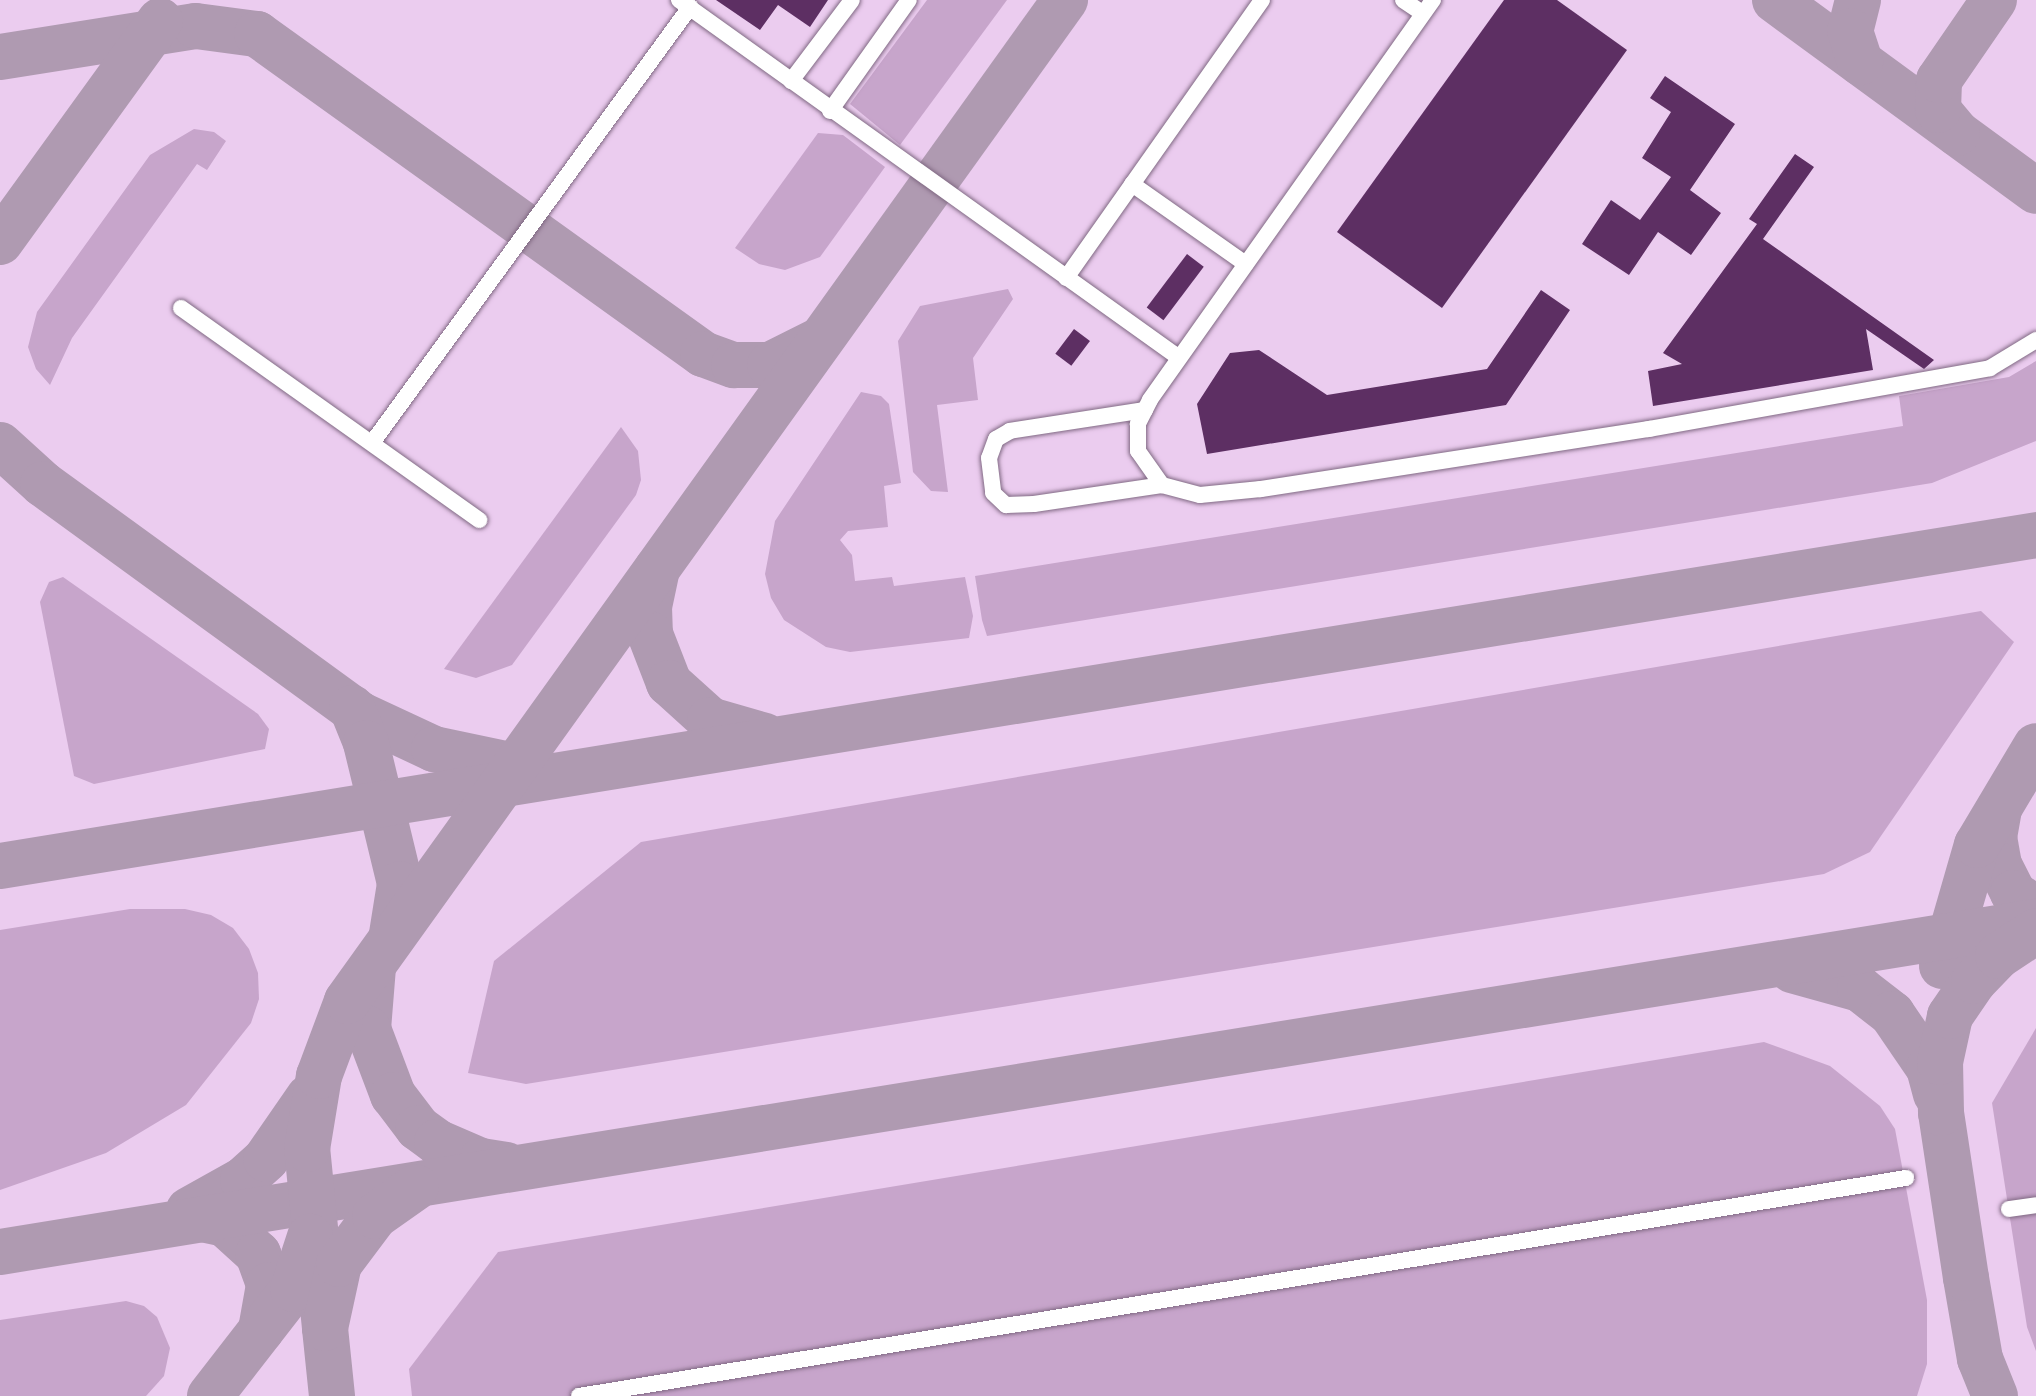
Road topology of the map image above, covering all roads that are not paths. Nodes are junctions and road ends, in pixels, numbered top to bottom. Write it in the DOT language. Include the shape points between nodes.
graph roads {
  1 [pos="852,0"];
  2 [pos="909,0"];
  3 [pos="1262,0"];
  4 [pos="1403,0"];
  5 [pos="685,4"];
  6 [pos="1428,7"];
  7 [pos="791,81"];
  8 [pos="830,111"];
  9 [pos="1132,184"];
  10 [pos="1246,264"];
  11 [pos="1066,278"];
  12 [pos="181,308"];
  13 [pos="2036,340"];
  14 [pos="1178,357"];
  15 [pos="1145,410"];
  16 [pos="372,443"];
  17 [pos="1162,485"];
  18 [pos="479,520"];
  19 [pos="1906,1178"];
  20 [pos="2036,1205"];
  21 [pos="2009,1209"];
  22 [pos="579,1396"];
  1 -- 7 [label="lane"];
  2 -- 8 [label="lane"];
  3 -- 9 [label="lane"];
  4 -- 6 [label="lane"];
  5 -- 7 [label="lane"];
  5 -- 16 [label="lane"];
  6 -- 10 [label="lane"];
  7 -- 8 [label="lane"];
  8 -- 11 [label="lane"];
  9 -- 10 [label="lane"];
  9 -- 11 [label="lane"];
  10 -- 14 [label="lane"];
  11 -- 14 [label="lane"];
  12 -- 16 [label="lane"];
  13 -- 17 [label="lane" via="1990,368 1649,429 1261,489 1200,495"];
  14 -- 15 [label="lane"];
  15 -- 17 [label="lane" via="1138,424 1138,451"];
  15 -- 17 [label="lane" via="1010,431 996,439 989,458 993,493 1006,505 1034,504"];
  16 -- 18 [label="lane"];
  19 -- 22 [label="lane"];
  20 -- 21 [label="lane"];
}
